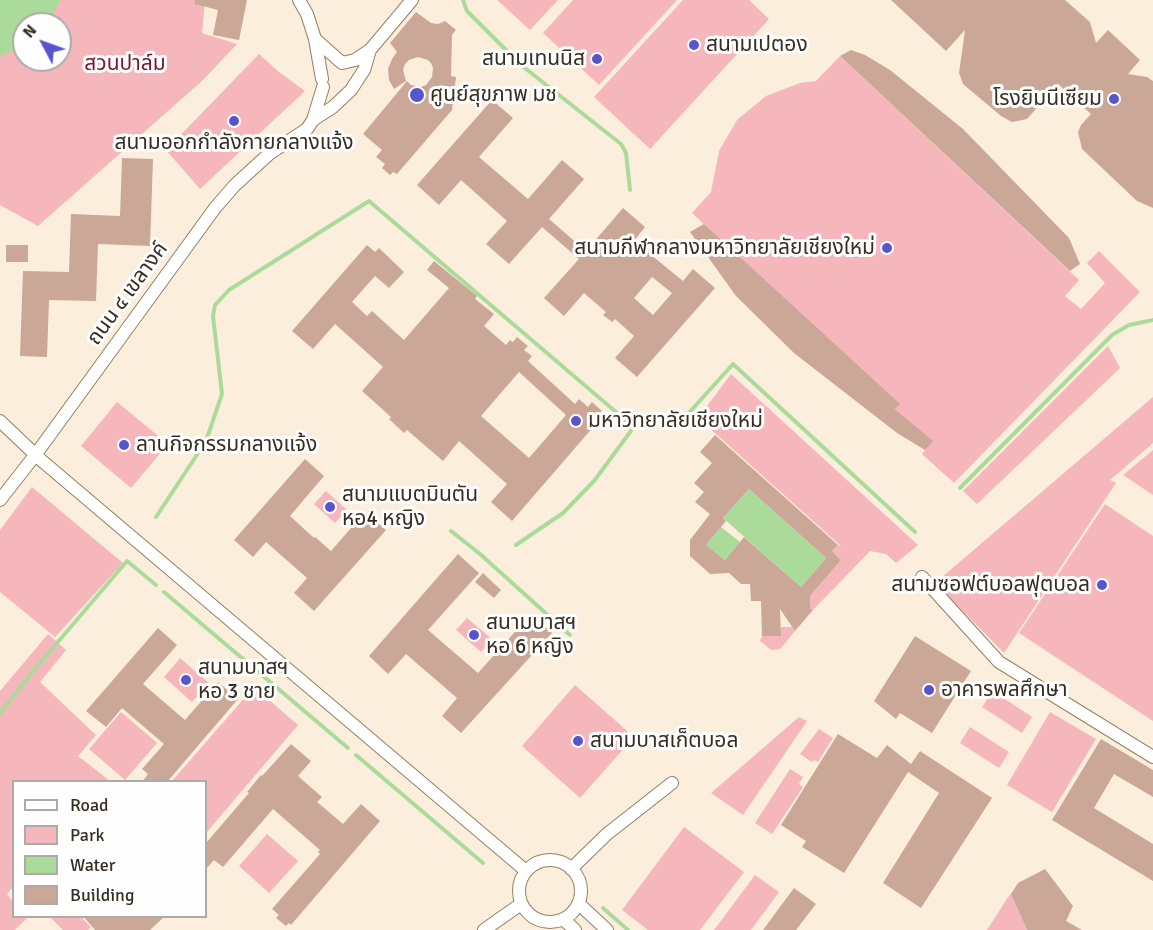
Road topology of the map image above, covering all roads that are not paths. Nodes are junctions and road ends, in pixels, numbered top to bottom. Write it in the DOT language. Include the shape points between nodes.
graph roads {
  1 [pos="299,0"];
  2 [pos="412,0"];
  3 [pos="315,39"];
  4 [pos="370,50"];
  5 [pos="310,124"];
  6 [pos="0,421"];
  7 [pos="36,454"];
  8 [pos="0,500"];
  9 [pos="922,577"];
  10 [pos="1153,758"];
  11 [pos="672,783"];
  12 [pos="571,869"];
  13 [pos="526,871"];
  14 [pos="521,904"];
  15 [pos="579,904"];
  16 [pos="563,919"];
  17 [pos="484,930"];
  18 [pos="575,930"];
  19 [pos="607,930"];
  1 -- 3 [label="street"];
  2 -- 4 [label="street"];
  3 -- 4 [label="street" via="342,63"];
  3 -- 5 [label="street" via="322,83"];
  4 -- 5 [label="street, ถนน ๔ เขลางค์" via="364,70 351,90"];
  5 -- 7 [label="street, ถนน ๔ เขลางค์" via="269,154 215,208"];
  6 -- 7 [label="street"];
  7 -- 8 [label="street, ถนน ๔ เขลางค์"];
  7 -- 13 [label="street"];
  9 -- 10 [label="street" via="999,662"];
  11 -- 12 [label="street" via="607,834"];
  12 -- 13 [label="street" via="554,860"];
  12 -- 15 [label="street" via="581,890"];
  13 -- 14 [label="street" via="519,886"];
  14 -- 16 [label="street" via="532,916 549,922"];
  14 -- 17 [label="street"];
  15 -- 16 [label="street"];
  15 -- 19 [label="street"];
  16 -- 18 [label="street"];
}
